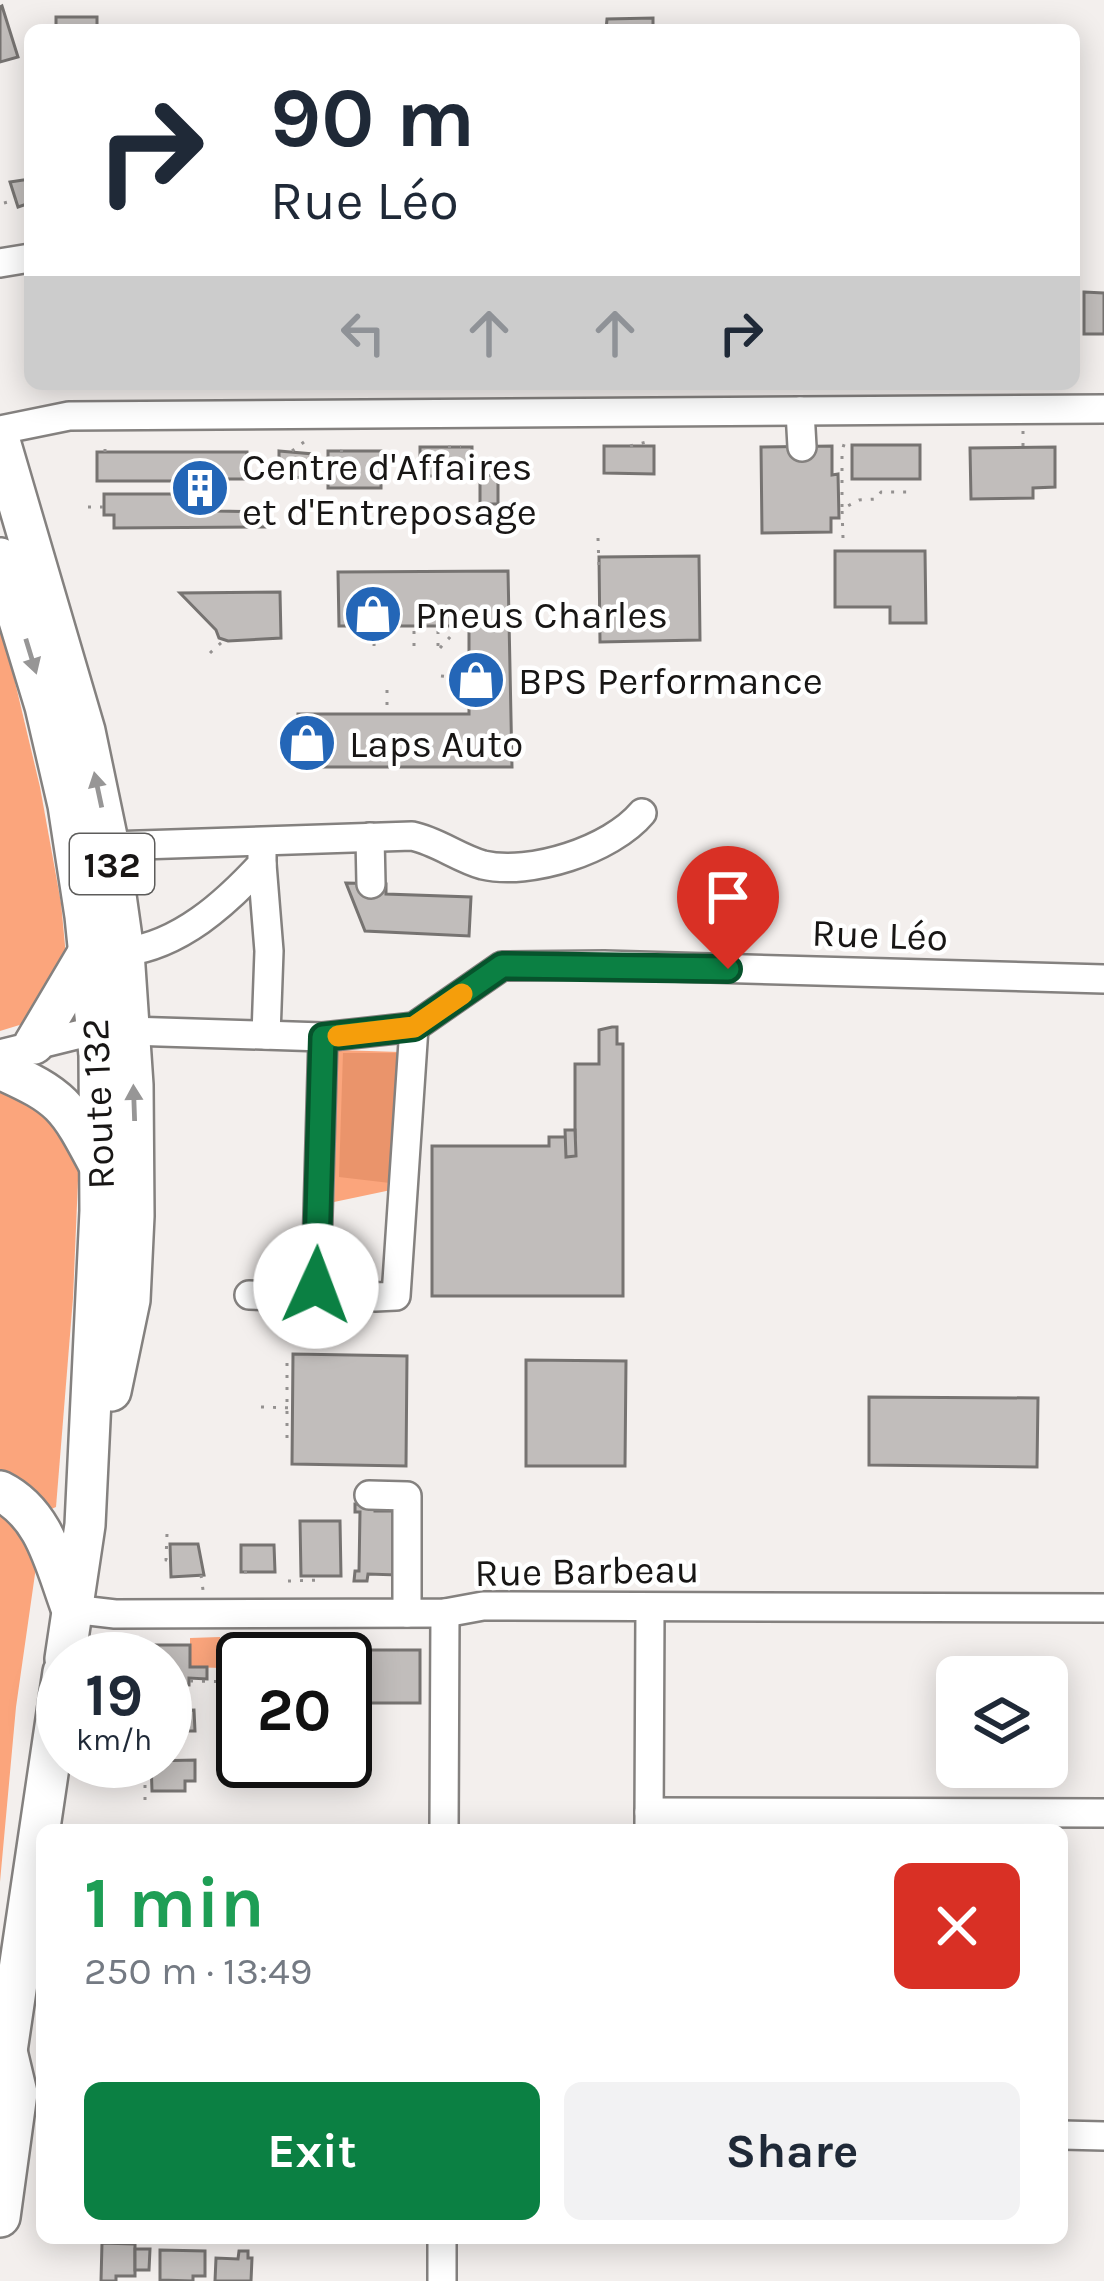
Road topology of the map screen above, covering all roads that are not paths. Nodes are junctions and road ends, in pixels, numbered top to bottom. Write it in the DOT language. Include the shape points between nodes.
graph roads {
  1 [pos="857,397"];
  2 [pos="1104,409"];
  3 [pos="800,410"];
  4 [pos="0,430"];
  5 [pos="0,441"];
  6 [pos="802,447"];
  7 [pos="0,559"];
  8 [pos="642,813"];
  9 [pos="370,837"];
  10 [pos="109,846"];
  11 [pos="262,853"];
  12 [pos="370,884"];
  13 [pos="106,952"];
  14 [pos="1104,979"];
  15 [pos="414,1027"];
  16 [pos="114,1030"];
  17 [pos="266,1035"];
  18 [pos="323,1037"];
  19 [pos="17,1049"];
  20 [pos="0,1070"];
  21 [pos="101,1169"];
  22 [pos="316,1286"];
  23 [pos="248,1295"];
  24 [pos="0,1490"];
  25 [pos="369,1495"];
  26 [pos="85,1526"];
  27 [pos="650,1607"];
  28 [pos="1104,1608"];
  29 [pos="72,1609"];
  30 [pos="406,1613"];
  31 [pos="445,1613"];
  32 [pos="69,1632"];
  33 [pos="45,1788"];
  34 [pos="1104,1813"];
  35 [pos="649,1821"];
  36 [pos="39,1824"];
  37 [pos="444,1824"];
  38 [pos="36,1842"];
  39 [pos="2,2055"];
  40 [pos="1068,2135"];
  41 [pos="1104,2136"];
  42 [pos="0,2217"];
  43 [pos="442,2244"];
  44 [pos="442,2281"];
  1 -- 2 [label="street"];
  1 -- 3 [label="street"];
  3 -- 4 [label="street" via="69,416"];
  3 -- 6 [label="street"];
  10 -- 5 [label="highway, Route 132 / 132, one-way" via="81,715"];
  7 -- 13 [label="highway, Route 132 / 132, one-way"];
  8 -- 9 [label="street" via="587,849 518,869 476,863 429,840"];
  9 -- 11 [label="street"];
  9 -- 12 [label="street"];
  10 -- 11 [label="street"];
  10 -- 13 [label="highway, Route 132 / 132"];
  11 -- 13 [label="street" via="234,895 188,930 156,945"];
  11 -- 17 [label="street"];
  13 -- 16 [label="highway, Route 132 / 132"];
  13 -- 19 [label="highway"];
  14 -- 15 [label="street, Rue Léo" via="502,966"];
  15 -- 18 [label="street, Rue Léo"];
  15 -- 22 [label="street" via="396,1296"];
  16 -- 17 [label="street, Rue Léo"];
  16 -- 19 [label="street, Rue Léo"];
  16 -- 21 [label="highway, Route 132 / 132"];
  26 -- 16 [label="highway, Route 132 / 132, one-way" via="133,1260 135,1154"];
  17 -- 18 [label="street, Rue Léo"];
  18 -- 22 [label="street"];
  20 -- 21 [label="highway" via="63,1104"];
  21 -- 26 [label="highway, Route 132 / 132"];
  22 -- 23 [label="street"];
  24 -- 29 [label="highway" via="37,1522"];
  25 -- 30 [label="street" via="407,1496"];
  26 -- 29 [label="highway, Route 132 / 132"];
  27 -- 28 [label="street, Rue Barbeau"];
  27 -- 31 [label="street, Rue Barbeau" via="471,1606"];
  27 -- 35 [label="street"];
  29 -- 30 [label="street, Rue Barbeau"];
  29 -- 32 [label="highway, Route 132 / 132"];
  30 -- 31 [label="street, Rue Barbeau"];
  31 -- 37 [label="street"];
  33 -- 36 [label="highway"];
  34 -- 35 [label="street"];
  38 -- 39 [label="highway"];
  39 -- 42 [label="highway" via="17,2093"];
  40 -- 41 [label="street"];
  43 -- 44 [label="street"];
}
